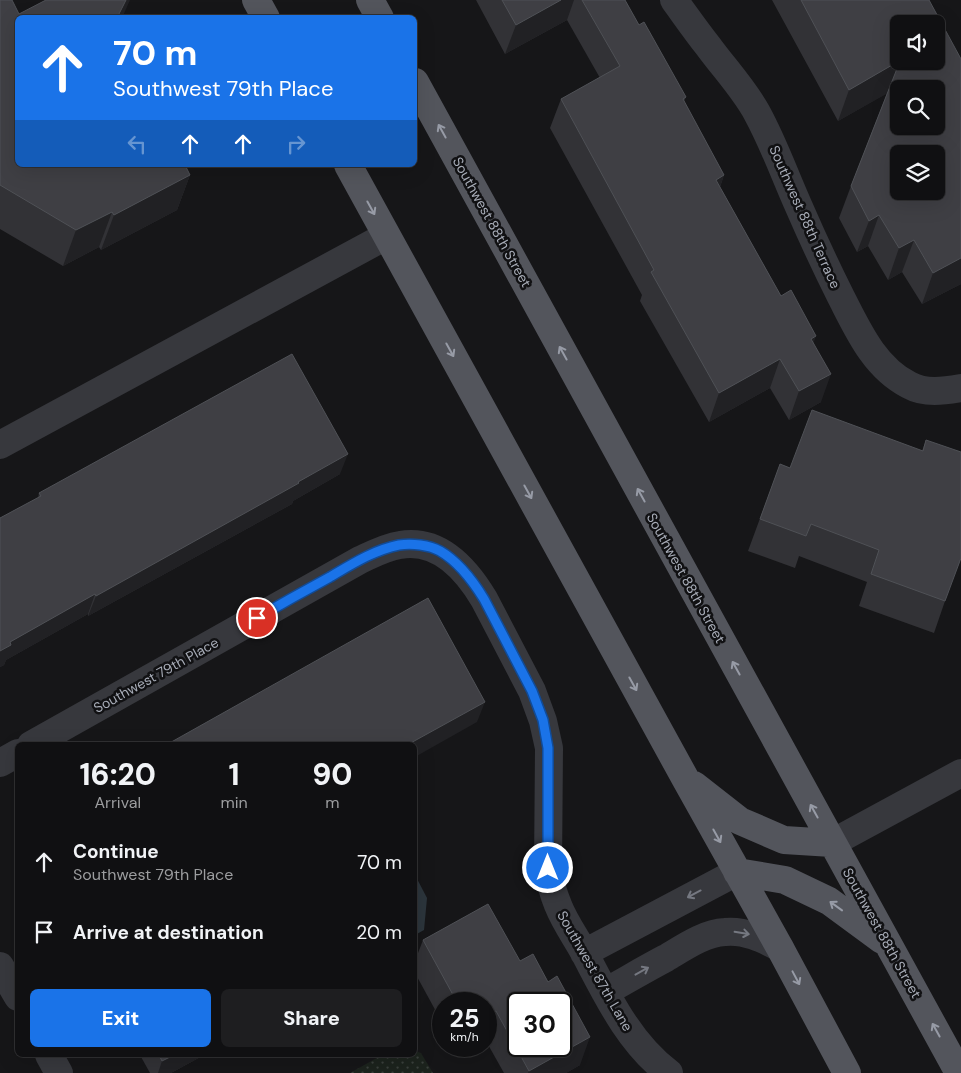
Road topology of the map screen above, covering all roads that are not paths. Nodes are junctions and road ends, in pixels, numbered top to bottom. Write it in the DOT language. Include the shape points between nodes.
graph roads {
  1 [pos="256,0"];
  2 [pos="370,0"];
  3 [pos="674,0"];
  4 [pos="264,15"];
  5 [pos="378,15"];
  6 [pos="417,86"];
  7 [pos="349,167"];
  8 [pos="386,236"];
  9 [pos="961,388"];
  10 [pos="0,445"];
  11 [pos="360,560"];
  12 [pos="36,742"];
  13 [pos="15,755"];
  14 [pos="0,763"];
  15 [pos="961,773"];
  16 [pos="685,778"];
  17 [pos="832,843"];
  18 [pos="737,872"];
  19 [pos="889,946"];
  20 [pos="780,948"];
  21 [pos="584,953"];
  22 [pos="0,966"];
  23 [pos="605,992"];
  24 [pos="15,993"];
  25 [pos="50,1057"];
  26 [pos="59,1073"];
  27 [pos="669,1073"];
  28 [pos="847,1073"];
  29 [pos="959,1073"];
  1 -- 4 [label="main road"];
  2 -- 5 [label="main road"];
  3 -- 9 [label="street, Southwest 88th Terrace" via="756,112 829,273 871,351 893,375 910,386 925,391"];
  17 -- 6 [label="main road, Southwest 88th Street, one-way"];
  7 -- 8 [label="main road, one-way"];
  8 -- 10 [label="street"];
  8 -- 16 [label="main road, one-way"];
  11 -- 12 [label="street, Southwest 79th Place"];
  11 -- 21 [label="street, Southwest 87th Lane" via="400,545 425,546 440,551 465,572 484,599 532,691 543,720 548,748 548,868 551,887"];
  13 -- 14 [label="street"];
  15 -- 17 [label="street"];
  16 -- 17 [label="main road" via="740,821 784,840"];
  16 -- 18 [label="main road, one-way"];
  17 -- 19 [label="main road, Southwest 88th Street"];
  19 -- 18 [label="main road, one-way" via="829,901 785,880"];
  18 -- 20 [label="main road"];
  18 -- 21 [label="street, one-way"];
  29 -- 19 [label="main road, Southwest 88th Street, one-way"];
  23 -- 20 [label="street, one-way" via="710,935 743,933"];
  20 -- 28 [label="main road, one-way"];
  21 -- 23 [label="street, Southwest 87th Lane"];
  22 -- 24 [label="street"];
  23 -- 27 [label="street, Southwest 87th Lane" via="640,1046"];
  25 -- 26 [label="street"];
}
